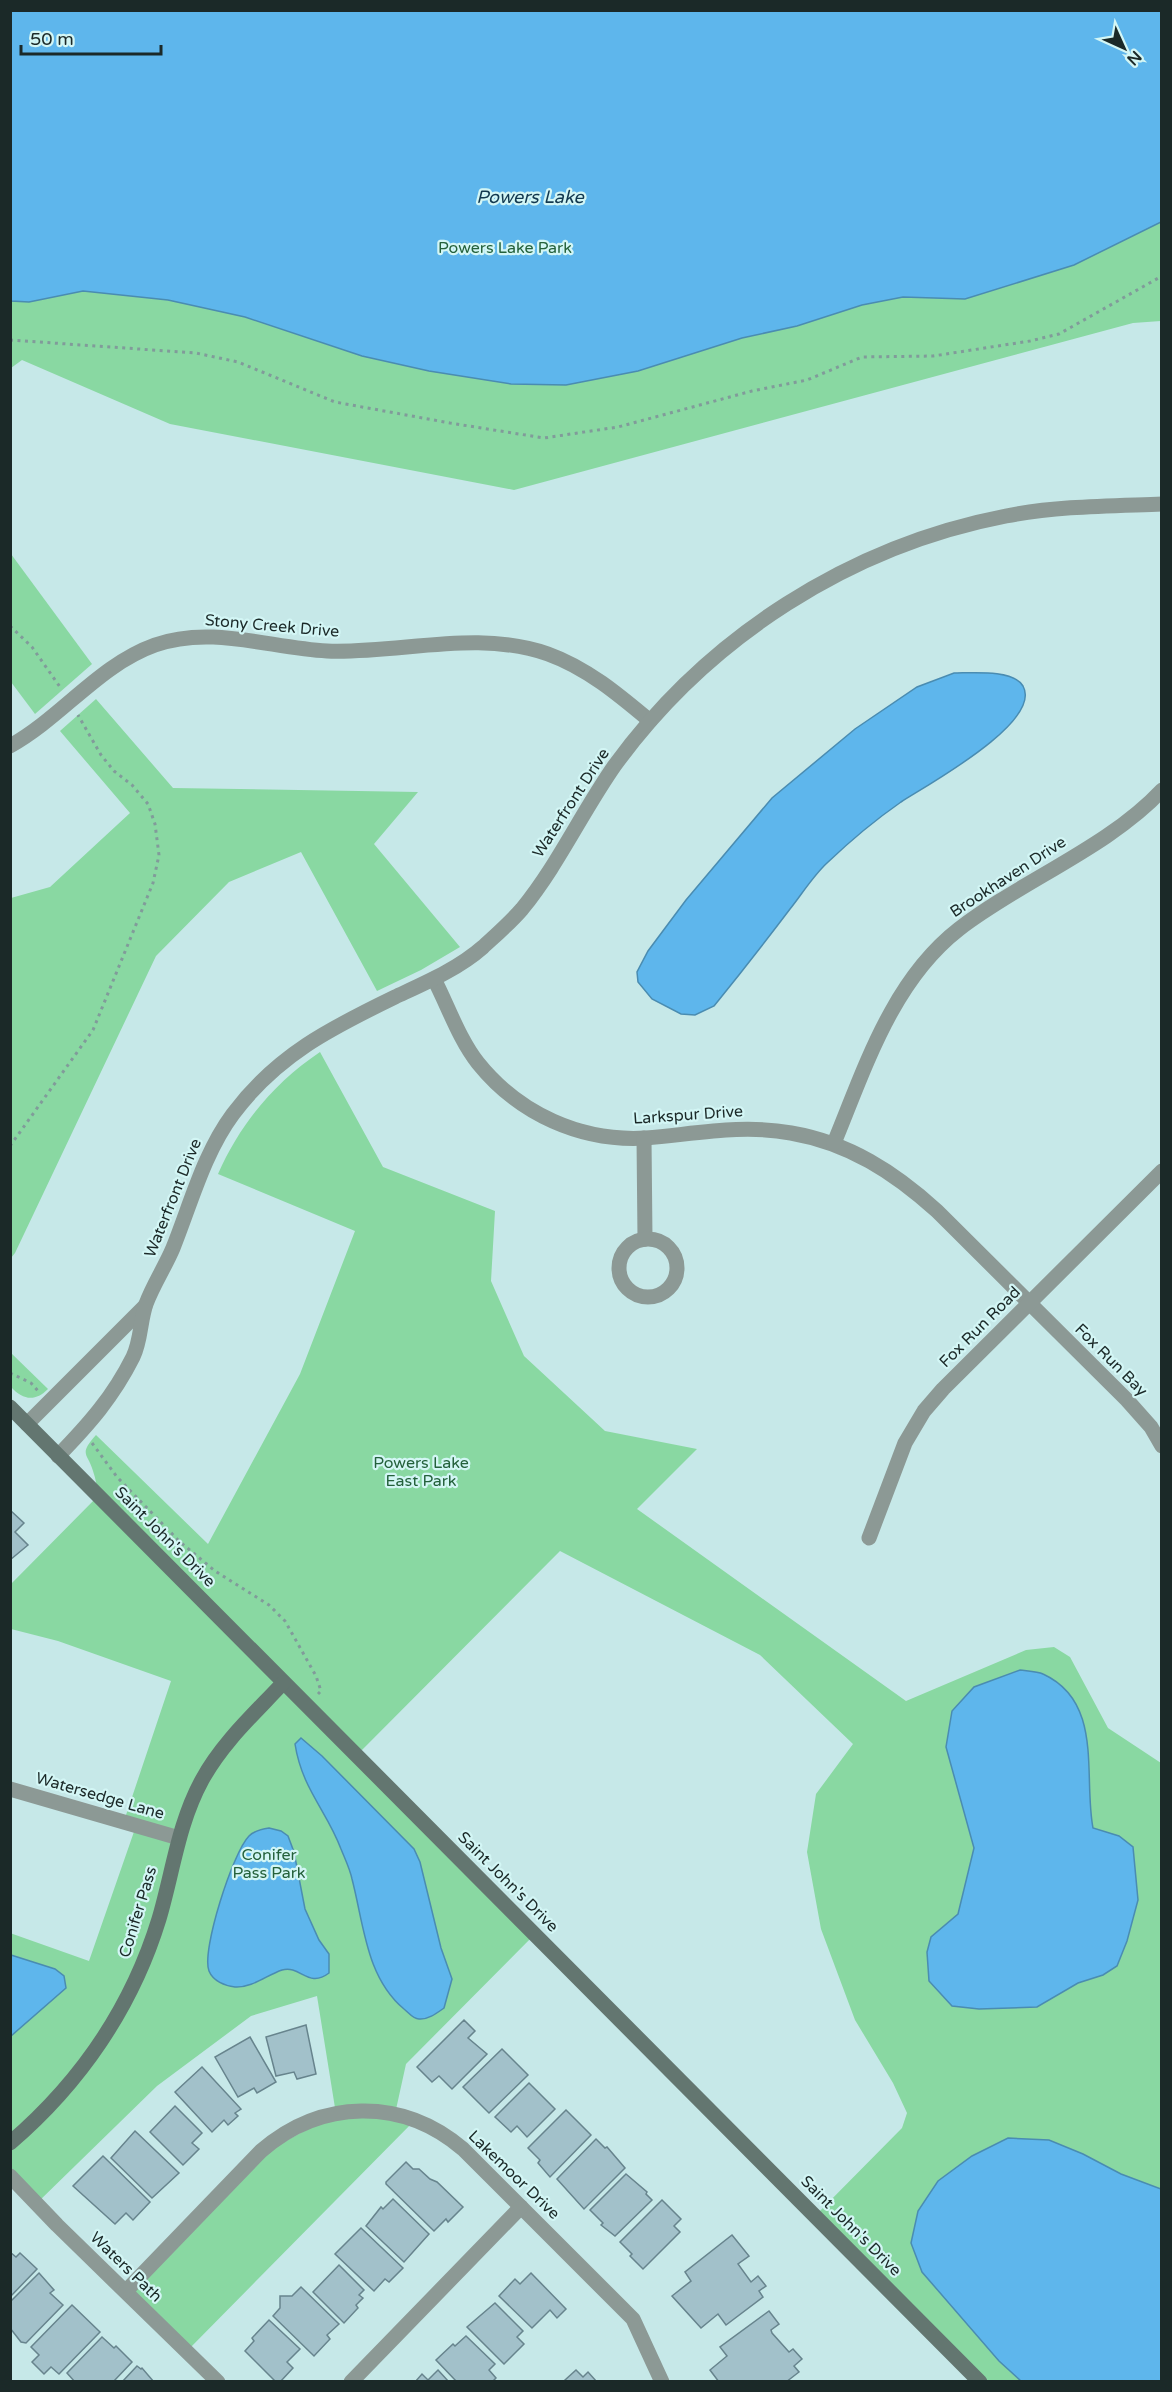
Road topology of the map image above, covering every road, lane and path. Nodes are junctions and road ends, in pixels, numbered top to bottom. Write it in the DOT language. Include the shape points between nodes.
graph roads {
  1 [pos="1161,276"];
  2 [pos="10,340"];
  3 [pos="1161,504"];
  4 [pos="10,626"];
  5 [pos="71,703"];
  6 [pos="650,721"];
  7 [pos="10,746"];
  8 [pos="1161,790"];
  9 [pos="435,979"];
  10 [pos="644,1138"];
  11 [pos="834,1143"];
  12 [pos="10,1146"];
  13 [pos="1161,1171"];
  14 [pos="645,1239"];
  15 [pos="1029,1303"];
  16 [pos="145,1306"];
  17 [pos="10,1372"];
  18 [pos="49,1402"];
  19 [pos="10,1407"];
  20 [pos="27,1424"];
  21 [pos="81,1432"];
  22 [pos="1161,1446"];
  23 [pos="58,1456"];
  24 [pos="869,1538"];
  25 [pos="283,1683"];
  26 [pos="306,1707"];
  27 [pos="10,1789"];
  28 [pos="179,1838"];
  29 [pos="10,2143"];
  30 [pos="10,2176"];
  31 [pos="520,2207"];
  32 [pos="126,2290"];
  33 [pos="218,2382"];
  34 [pos="351,2382"];
  35 [pos="662,2382"];
  36 [pos="980,2382"];
  1 -- 2 [label="path" via="1059,334 933,356 862,357 807,380 618,427 544,438 335,402 238,362 196,353"];
  3 -- 6 [label="street, Waterfront Drive" via="1068,508 1008,516 960,527 868,560 816,585 729,644"];
  4 -- 5 [label="path" via="32,647"];
  5 -- 6 [label="street, Stony Creek Drive" via="127,658 156,645 186,638 216,636 328,651 480,642 526,648 583,670"];
  5 -- 7 [label="street, Stony Creek Drive"];
  5 -- 12 [label="path" via="101,756 148,804 159,855 153,883 93,1030"];
  6 -- 9 [label="street, Waterfront Drive" via="616,765 524,906 478,951"];
  8 -- 11 [label="street, Brookhaven Drive" via="1126,820 957,930 929,959 883,1026"];
  9 -- 10 [label="street, Larkspur Drive" via="477,1063 508,1095 543,1119 578,1131"];
  9 -- 16 [label="street, Waterfront Drive" via="313,1039 281,1061 254,1088 215,1142 172,1252"];
  10 -- 11 [label="street, Larkspur Drive" via="750,1129 790,1132"];
  10 -- 14 [label="street"];
  11 -- 15 [label="street, Larkspur Drive" via="875,1162 909,1186"];
  13 -- 15 [label="street, Fox Run Road"];
  15 -- 22 [label="street, Fox Run Bay" via="1127,1400"];
  15 -- 24 [label="street, Fox Run Road" via="924,1412 905,1443"];
  16 -- 18 [label="street, Waterfront Drive"];
  16 -- 21 [label="street, Waterfront Drive" via="136,1352 115,1390"];
  17 -- 18 [label="path" via="31,1383"];
  18 -- 20 [label="street, Waterfront Drive"];
  19 -- 20 [label="street, Saint John's Drive"];
  20 -- 23 [label="street, Saint John's Drive"];
  21 -- 23 [label="street, Waterfront Drive"];
  21 -- 26 [label="path" via="133,1495 179,1541 285,1621 321,1691"];
  23 -- 25 [label="street, Saint John's Drive"];
  25 -- 26 [label="street, Saint John's Drive"];
  25 -- 28 [label="street, Conifer Pass" via="216,1756 189,1808"];
  26 -- 36 [label="street, Saint John's Drive"];
  27 -- 28 [label="street, Watersedge Lane"];
  28 -- 29 [label="street, Conifer Pass" via="159,1919 112,2025 58,2099"];
  30 -- 32 [label="street, Waters Path"];
  31 -- 32 [label="street, Lakemoor Drive" via="463,2149 432,2127 381,2112 330,2115 291,2130 261,2151"];
  31 -- 34 [label="street"];
  31 -- 35 [label="street, Lakemoor Drive" via="633,2319"];
  32 -- 33 [label="street, Waters Path"];
}
